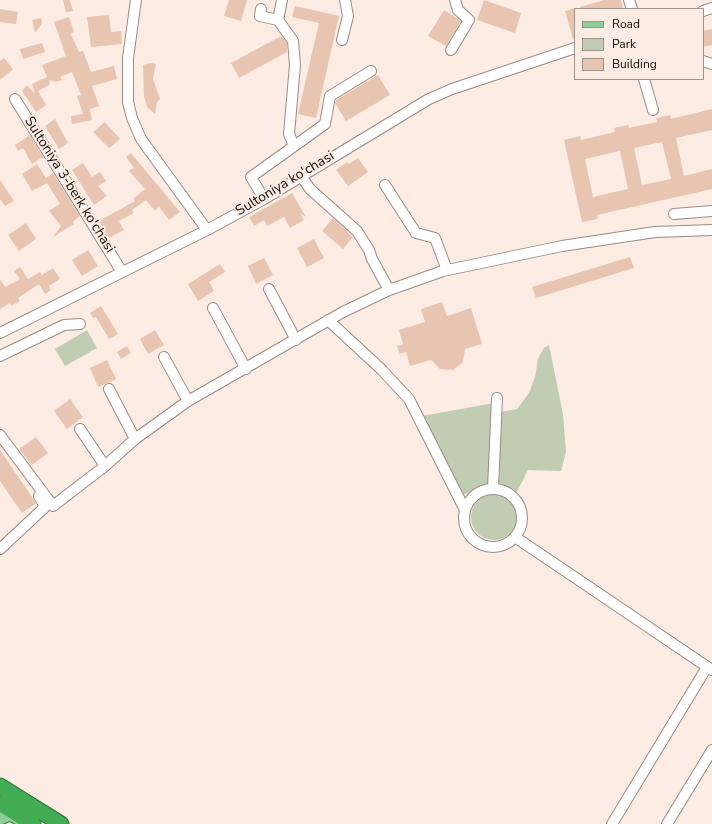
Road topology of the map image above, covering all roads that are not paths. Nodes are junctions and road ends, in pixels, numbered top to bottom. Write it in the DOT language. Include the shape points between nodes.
graph roads {
  1 [pos="136,0"];
  2 [pos="282,0"];
  3 [pos="345,0"];
  4 [pos="455,0"];
  5 [pos="261,9"];
  6 [pos="278,20"];
  7 [pos="342,40"];
  8 [pos="574,48"];
  9 [pos="451,50"];
  10 [pos="371,71"];
  11 [pos="644,80"];
  12 [pos="15,99"];
  13 [pos="653,110"];
  14 [pos="294,146"];
  15 [pos="301,176"];
  16 [pos="385,185"];
  17 [pos="264,199"];
  18 [pos="712,210"];
  19 [pos="674,214"];
  20 [pos="207,230"];
  21 [pos="712,230"];
  22 [pos="447,270"];
  23 [pos="122,272"];
  24 [pos="269,289"];
  25 [pos="389,290"];
  26 [pos="213,308"];
  27 [pos="328,320"];
  28 [pos="80,324"];
  29 [pos="0,333"];
  30 [pos="296,340"];
  31 [pos="0,356"];
  32 [pos="164,357"];
  33 [pos="246,369"];
  34 [pos="109,389"];
  35 [pos="497,398"];
  36 [pos="188,401"];
  37 [pos="80,429"];
  38 [pos="0,435"];
  39 [pos="135,439"];
  40 [pos="0,445"];
  41 [pos="105,466"];
  42 [pos="493,489"];
  43 [pos="465,510"];
  44 [pos="515,537"];
  45 [pos="0,549"];
  46 [pos="710,668"];
  47 [pos="712,750"];
  48 [pos="0,786"];
  49 [pos="0,803"];
  50 [pos="0,818"];
  51 [pos="33,824"];
  52 [pos="61,824"];
  53 [pos="613,824"];
  54 [pos="667,824"];
  1 -- 20 [label="street" via="128,58 128,102 132,118 141,139"];
  2 -- 6 [label="street"];
  3 -- 7 [label="street" via="348,16"];
  4 -- 9 [label="street" via="458,10 469,20"];
  5 -- 6 [label="street" via="260,16"];
  6 -- 14 [label="street" via="293,41 296,65 290,134"];
  8 -- 15 [label="street, Sultoniya ko'chasi" via="429,99"];
  10 -- 14 [label="street" via="330,96 325,124"];
  11 -- 13 [label="street"];
  12 -- 23 [label="street, Sultoniya 3-berk ko'chasi"];
  14 -- 17 [label="street" via="251,177"];
  15 -- 17 [label="street, Sultoniya ko'chasi"];
  15 -- 25 [label="street" via="310,189 357,231"];
  16 -- 22 [label="street" via="416,233 435,238"];
  17 -- 20 [label="street, Sultoniya ko'chasi"];
  18 -- 19 [label="street"];
  20 -- 23 [label="street, Sultoniya ko'chasi"];
  21 -- 22 [label="street" via="655,232 562,246"];
  22 -- 25 [label="street"];
  23 -- 29 [label="street, Sultoniya ko'chasi"];
  24 -- 30 [label="street"];
  25 -- 27 [label="street"];
  26 -- 33 [label="street"];
  27 -- 30 [label="street"];
  27 -- 43 [label="street" via="381,369 409,400"];
  28 -- 31 [label="street" via="64,325"];
  30 -- 33 [label="street"];
  32 -- 36 [label="street"];
  33 -- 36 [label="street"];
  34 -- 39 [label="street"];
  35 -- 42 [label="street"];
  36 -- 39 [label="street"];
  37 -- 41 [label="street"];
  38 -- 41 [label="street" via="53,506"];
  39 -- 41 [label="street"];
  40 -- 45 [label="street" via="45,504 42,510"];
  42 -- 43 [label="street" via="483,490 475,495"];
  42 -- 44 [label="street" via="510,494 517,501 522,520"];
  43 -- 44 [label="street" via="466,528 478,543 498,546"];
  44 -- 46 [label="street"];
  46 -- 53 [label="street"];
  47 -- 54 [label="street"];
  48 -- 52 [label="highway"];
  49 -- 51 [label="highway"];
  50 -- 51 [label="main road" via="10,814"];
}
